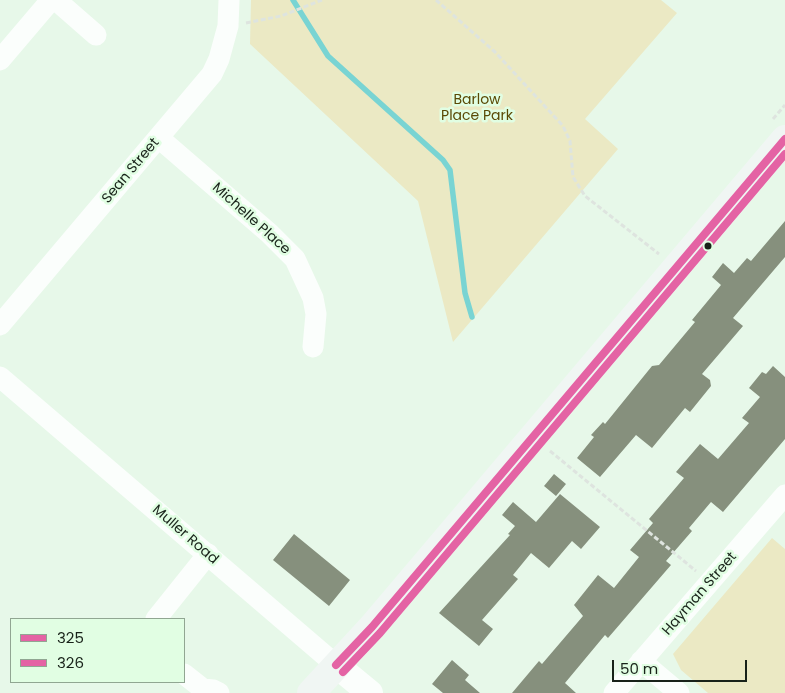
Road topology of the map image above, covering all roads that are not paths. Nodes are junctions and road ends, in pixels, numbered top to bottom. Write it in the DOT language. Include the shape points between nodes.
graph roads {
  1 [pos="51,0"];
  2 [pos="56,0"];
  3 [pos="229,0"];
  4 [pos="96,35"];
  5 [pos="0,60"];
  6 [pos="779,130"];
  7 [pos="159,138"];
  8 [pos="0,325"];
  9 [pos="312,347"];
  10 [pos="0,377"];
  11 [pos="785,495"];
  12 [pos="208,554"];
  13 [pos="157,618"];
  14 [pos="641,661"];
  15 [pos="336,665"];
  16 [pos="185,675"];
  17 [pos="218,693"];
  18 [pos="311,693"];
  19 [pos="370,693"];
  20 [pos="614,693"];
  21 [pos="678,693"];
  1 -- 5 [label="street"];
  2 -- 4 [label="street"];
  3 -- 7 [label="street, Sean Street" via="228,26 212,74"];
  6 -- 15 [label="main road" via="372,627"];
  7 -- 8 [label="street, Sean Street"];
  7 -- 9 [label="street, Michelle Place" via="269,233 295,260 313,298 316,314"];
  10 -- 12 [label="street, Muller Road"];
  11 -- 14 [label="street, Hayman Street"];
  12 -- 13 [label="street"];
  12 -- 15 [label="street, Muller Road"];
  14 -- 20 [label="street, Hayman Street"];
  14 -- 21 [label="street"];
  15 -- 18 [label="main road"];
  15 -- 19 [label="street, Muller Road"];
  16 -- 17 [label="street" via="203,689"];
}
